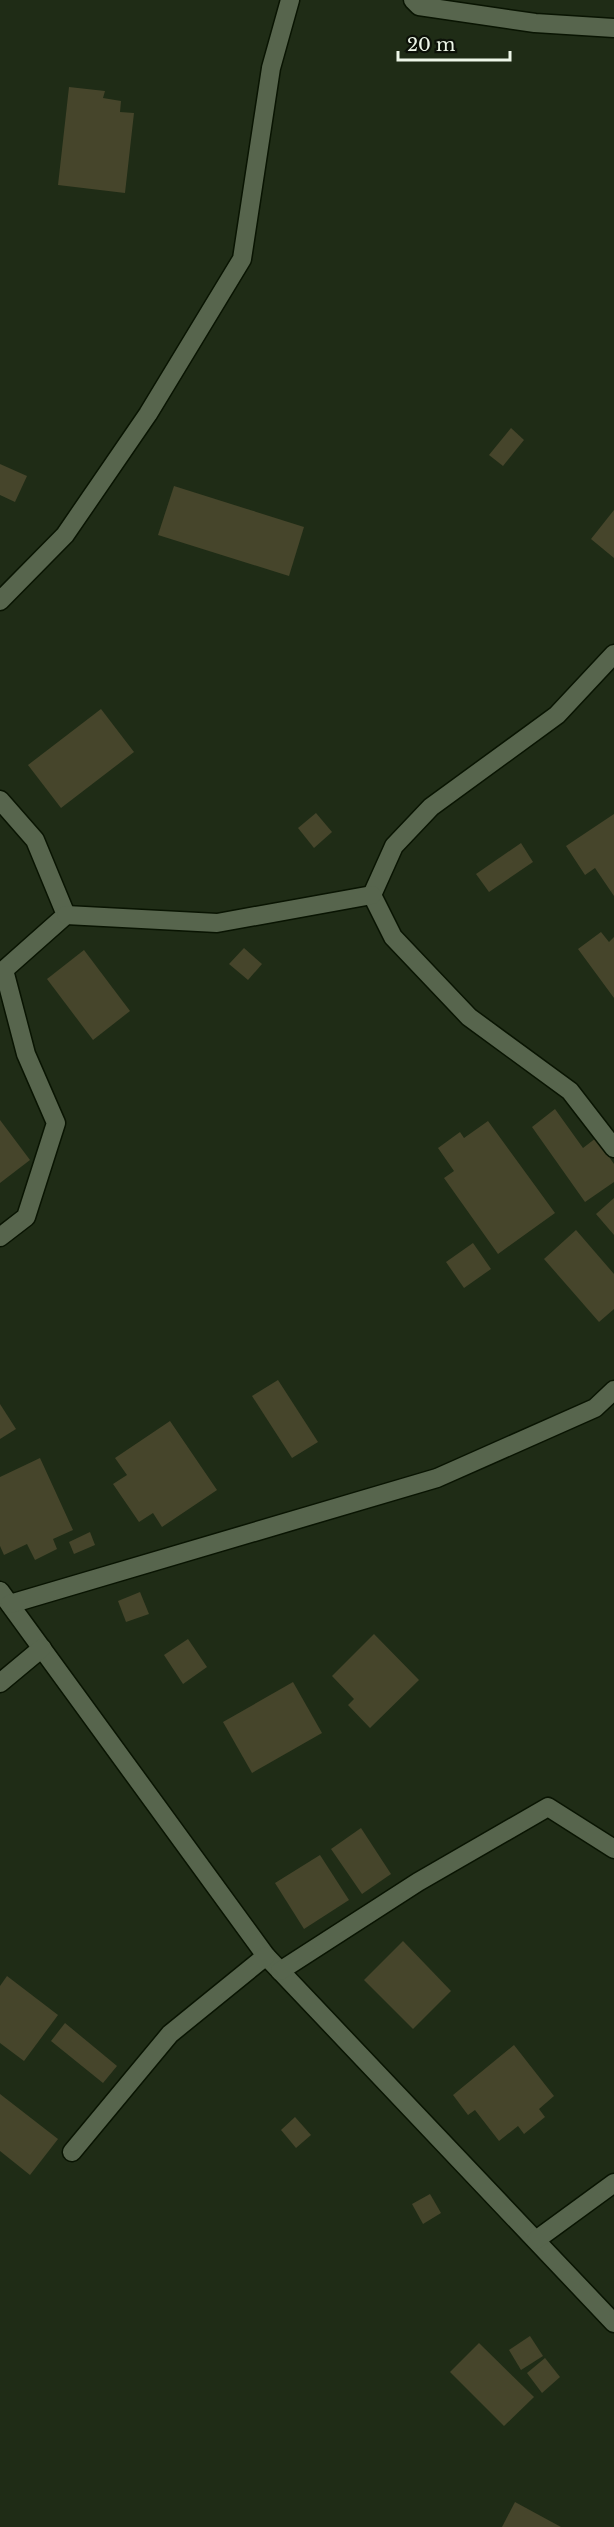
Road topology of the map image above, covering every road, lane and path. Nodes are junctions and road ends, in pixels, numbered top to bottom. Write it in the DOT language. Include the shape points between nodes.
graph roads {
  1 [pos="290,0"];
  2 [pos="413,0"];
  3 [pos="614,28"];
  4 [pos="0,602"];
  5 [pos="614,654"];
  6 [pos="0,800"];
  7 [pos="372,895"];
  8 [pos="66,915"];
  9 [pos="614,1148"];
  10 [pos="0,1237"];
  11 [pos="614,1390"];
  12 [pos="5,1597"];
  13 [pos="42,1648"];
  14 [pos="0,1683"];
  15 [pos="614,1849"];
  16 [pos="266,1956"];
  17 [pos="280,1971"];
  18 [pos="72,2152"];
  19 [pos="614,2183"];
  20 [pos="536,2240"];
  21 [pos="614,2323"];
  1 -- 4 [label="street" via="271,68 242,259 147,414 65,535"];
  2 -- 3 [label="street" via="419,6 536,23"];
  5 -- 7 [label="street" via="557,716 431,807 394,846"];
  6 -- 8 [label="street" via="35,840"];
  7 -- 8 [label="street" via="217,923"];
  7 -- 9 [label="street" via="393,938 469,1017 570,1091"];
  8 -- 10 [label="street" via="4,970 26,1054 56,1124 26,1217"];
  11 -- 12 [label="street" via="595,1408 437,1478"];
  12 -- 13 [label="street"];
  13 -- 14 [label="street"];
  13 -- 16 [label="street"];
  15 -- 17 [label="street" via="548,1807 418,1882"];
  16 -- 17 [label="street"];
  16 -- 18 [label="street" via="170,2034"];
  17 -- 20 [label="street"];
  19 -- 20 [label="street"];
  20 -- 21 [label="street"];
}
